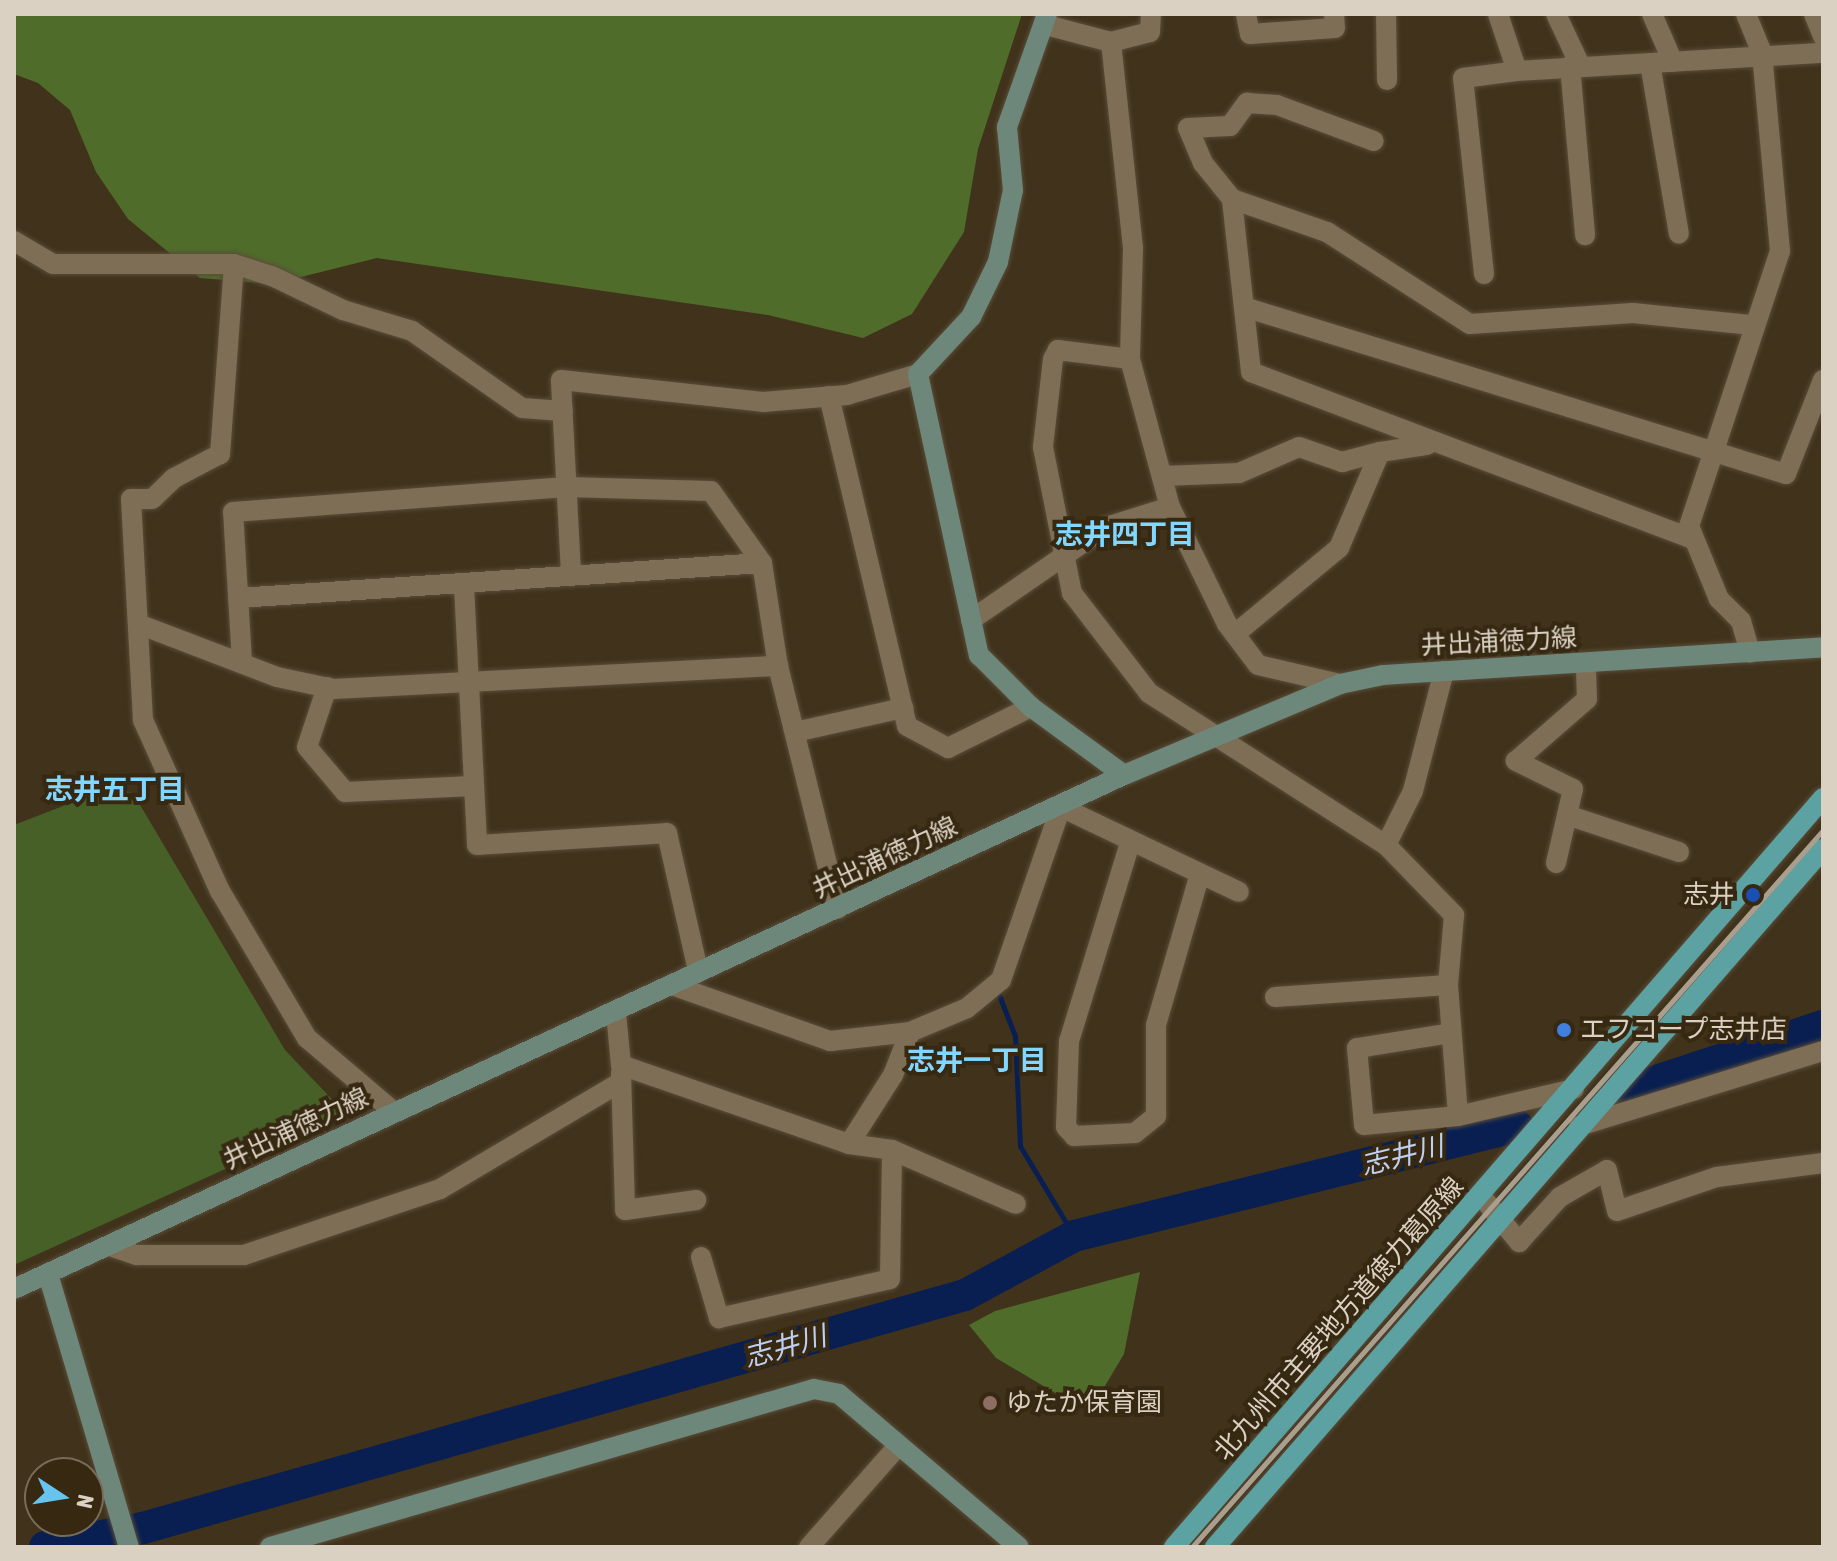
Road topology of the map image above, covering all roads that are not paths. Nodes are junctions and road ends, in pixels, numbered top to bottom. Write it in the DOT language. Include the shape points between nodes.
graph roads {
  1 [pos="1151,14"];
  2 [pos="1246,14"];
  3 [pos="1334,14"];
  4 [pos="1386,14"];
  5 [pos="1498,14"];
  6 [pos="1556,14"];
  7 [pos="1652,14"];
  8 [pos="1746,14"];
  9 [pos="1814,14"];
  10 [pos="1047,20"];
  11 [pos="1823,36"];
  12 [pos="1111,42"];
  13 [pos="1762,53"];
  14 [pos="1823,53"];
  15 [pos="1673,62"];
  16 [pos="1650,63"];
  17 [pos="1575,66"];
  18 [pos="1517,71"];
  19 [pos="1387,80"];
  20 [pos="1374,141"];
  21 [pos="1232,199"];
  22 [pos="1679,234"];
  23 [pos="1585,235"];
  24 [pos="14,241"];
  25 [pos="234,264"];
  26 [pos="1484,274"];
  27 [pos="1244,307"];
  28 [pos="1752,325"];
  29 [pos="1130,359"];
  30 [pos="918,374"];
  31 [pos="1823,380"];
  32 [pos="829,396"];
  33 [pos="563,411"];
  34 [pos="1431,444"];
  35 [pos="1380,452"];
  36 [pos="1714,455"];
  37 [pos="1163,476"];
  38 [pos="566,487"];
  39 [pos="1170,507"];
  40 [pos="1690,538"];
  41 [pos="1063,558"];
  42 [pos="762,563"];
  43 [pos="571,573"];
  44 [pos="464,586"];
  45 [pos="238,598"];
  46 [pos="971,620"];
  47 [pos="141,625"];
  48 [pos="1235,634"];
  49 [pos="1823,647"];
  50 [pos="1750,653"];
  51 [pos="242,662"];
  52 [pos="1586,663"];
  53 [pos="778,666"];
  54 [pos="1444,671"];
  55 [pos="465,682"];
  56 [pos="1340,684"];
  57 [pos="327,687"];
  58 [pos="1031,707"];
  59 [pos="903,708"];
  60 [pos="799,731"];
  61 [pos="1221,735"];
  62 [pos="1124,775"];
  63 [pos="473,786"];
  64 [pos="1823,798"];
  65 [pos="1061,807"];
  66 [pos="1567,815"];
  67 [pos="1130,843"];
  68 [pos="1386,845"];
  69 [pos="1823,849"];
  70 [pos="1679,852"];
  71 [pos="1556,863"];
  72 [pos="1200,874"];
  73 [pos="1239,892"];
  74 [pos="838,909"];
  75 [pos="698,971"];
  76 [pos="672,985"];
  77 [pos="1448,985"];
  78 [pos="1275,997"];
  79 [pos="616,1013"];
  80 [pos="910,1032"];
  81 [pos="1451,1033"];
  82 [pos="1823,1051"];
  83 [pos="621,1073"];
  84 [pos="1574,1089"];
  85 [pos="394,1112"];
  86 [pos="1458,1116"];
  87 [pos="1579,1126"];
  88 [pos="849,1144"];
  89 [pos="892,1150"];
  90 [pos="1823,1163"];
  91 [pos="1481,1196"];
  92 [pos="696,1200"];
  93 [pos="1016,1204"];
  94 [pos="1504,1217"];
  95 [pos="110,1246"];
  96 [pos="701,1257"];
  97 [pos="48,1274"];
  98 [pos="14,1289"];
  99 [pos="898,1446"];
  100 [pos="129,1547"];
  101 [pos="270,1547"];
  102 [pos="809,1547"];
  103 [pos="1019,1547"];
  104 [pos="1174,1547"];
  105 [pos="1215,1547"];
  1 -- 12 [label="street" via="1150,32"];
  2 -- 3 [label="street" via="1250,34 1335,28"];
  4 -- 19 [label="street"];
  5 -- 18 [label="street"];
  6 -- 17 [label="street"];
  7 -- 15 [label="street"];
  8 -- 13 [label="street"];
  9 -- 11 [label="street"];
  10 -- 12 [label="street"];
  10 -- 30 [label="street" via="1007,127 1013,190 998,262 971,317"];
  12 -- 29 [label="street" via="1133,249"];
  13 -- 14 [label="street"];
  13 -- 15 [label="street"];
  13 -- 28 [label="street" via="1780,251"];
  15 -- 16 [label="street"];
  16 -- 17 [label="street"];
  16 -- 22 [label="street"];
  17 -- 18 [label="street"];
  17 -- 23 [label="street"];
  18 -- 26 [label="street" via="1463,78"];
  20 -- 21 [label="street" via="1277,105 1247,103 1230,126 1188,128 1203,163"];
  21 -- 27 [label="street"];
  21 -- 28 [label="street" via="1327,232 1470,324 1633,313"];
  24 -- 25 [label="street" via="53,264 89,268"];
  25 -- 33 [label="street" via="412,331 522,408"];
  25 -- 47 [label="street" via="220,454 174,478 152,499 131,499"];
  27 -- 34 [label="street" via="1251,372"];
  27 -- 36 [label="street"];
  28 -- 36 [label="street"];
  29 -- 37 [label="street"];
  29 -- 41 [label="street" via="1058,350 1053,359 1043,447"];
  30 -- 32 [label="street"];
  30 -- 46 [label="street"];
  31 -- 36 [label="street" via="1792,470"];
  32 -- 33 [label="street" via="763,402 561,380"];
  32 -- 59 [label="street"];
  33 -- 38 [label="street"];
  34 -- 35 [label="street"];
  34 -- 40 [label="street"];
  35 -- 37 [label="street" via="1342,462 1299,447 1239,473"];
  35 -- 48 [label="street" via="1339,548"];
  36 -- 40 [label="street"];
  37 -- 39 [label="street"];
  38 -- 42 [label="street" via="711,491"];
  38 -- 43 [label="street"];
  38 -- 45 [label="street" via="233,512"];
  39 -- 41 [label="street" via="1106,527"];
  39 -- 48 [label="street"];
  40 -- 50 [label="street" via="1719,599 1741,621"];
  41 -- 46 [label="street"];
  41 -- 61 [label="street" via="1086,620 1149,693"];
  42 -- 43 [label="street"];
  42 -- 53 [label="street"];
  43 -- 44 [label="street"];
  44 -- 45 [label="street"];
  44 -- 55 [label="street"];
  45 -- 51 [label="street"];
  46 -- 58 [label="street" via="979,655"];
  47 -- 51 [label="street"];
  47 -- 85 [label="street" via="143,720 220,891 307,1038"];
  48 -- 56 [label="street" via="1258,665"];
  49 -- 50 [label="street, 井出浦徳力線"];
  50 -- 52 [label="street, 井出浦徳力線"];
  51 -- 57 [label="street"];
  52 -- 54 [label="street, 井出浦徳力線"];
  52 -- 66 [label="street" via="1587,699 1516,761 1573,789"];
  53 -- 55 [label="street"];
  53 -- 60 [label="street"];
  54 -- 56 [label="street, 井出浦徳力線"];
  54 -- 68 [label="street" via="1413,791"];
  55 -- 57 [label="street"];
  55 -- 63 [label="street"];
  56 -- 61 [label="street, 井出浦徳力線"];
  57 -- 63 [label="street" via="307,747 345,792"];
  58 -- 59 [label="street" via="948,748 907,726"];
  58 -- 62 [label="street"];
  59 -- 60 [label="street"];
  60 -- 74 [label="street"];
  61 -- 62 [label="street, 井出浦徳力線"];
  61 -- 68 [label="street"];
  62 -- 65 [label="street, 井出浦徳力線"];
  63 -- 75 [label="street" via="477,845 667,833"];
  64 -- 84 [label="main road, 北九州市主要地方道徳力葛原線"];
  65 -- 67 [label="street"];
  65 -- 74 [label="street, 井出浦徳力線"];
  65 -- 80 [label="street" via="1001,980 967,1008"];
  66 -- 70 [label="street"];
  66 -- 71 [label="street"];
  67 -- 72 [label="street"];
  67 -- 72 [label="street" via="1069,1041 1066,1127 1074,1136 1135,1133 1156,1116 1156,1025"];
  68 -- 77 [label="street" via="1454,915"];
  69 -- 87 [label="main road"];
  72 -- 73 [label="street"];
  74 -- 75 [label="street, 井出浦徳力線"];
  75 -- 76 [label="street, 井出浦徳力線"];
  76 -- 79 [label="street, 井出浦徳力線"];
  76 -- 80 [label="street" via="830,1041"];
  77 -- 78 [label="street"];
  77 -- 81 [label="street"];
  79 -- 83 [label="street"];
  79 -- 85 [label="street, 井出浦徳力線"];
  80 -- 88 [label="street" via="893,1075"];
  81 -- 86 [label="street"];
  81 -- 86 [label="street" via="1357,1048 1364,1125"];
  82 -- 87 [label="street"];
  83 -- 88 [label="street"];
  83 -- 92 [label="street" via="625,1210"];
  83 -- 95 [label="street" via="440,1189 244,1255 136,1255"];
  84 -- 86 [label="street"];
  84 -- 91 [label="main road, 北九州市主要地方道徳力葛原線"];
  85 -- 95 [label="street, 井出浦徳力線"];
  87 -- 94 [label="main road"];
  88 -- 89 [label="street"];
  89 -- 93 [label="street"];
  89 -- 96 [label="street" via="890,1279 719,1318"];
  90 -- 94 [label="street" via="1717,1177 1617,1211 1607,1170 1560,1197 1519,1242"];
  91 -- 94 [label="street"];
  91 -- 104 [label="main road, 北九州市主要地方道徳力葛原線"];
  94 -- 105 [label="main road"];
  95 -- 97 [label="street, 井出浦徳力線"];
  97 -- 98 [label="street, 井出浦徳力線"];
  97 -- 100 [label="street"];
  99 -- 101 [label="street" via="839,1394 814,1389"];
  99 -- 102 [label="street"];
  99 -- 103 [label="street"];
}
